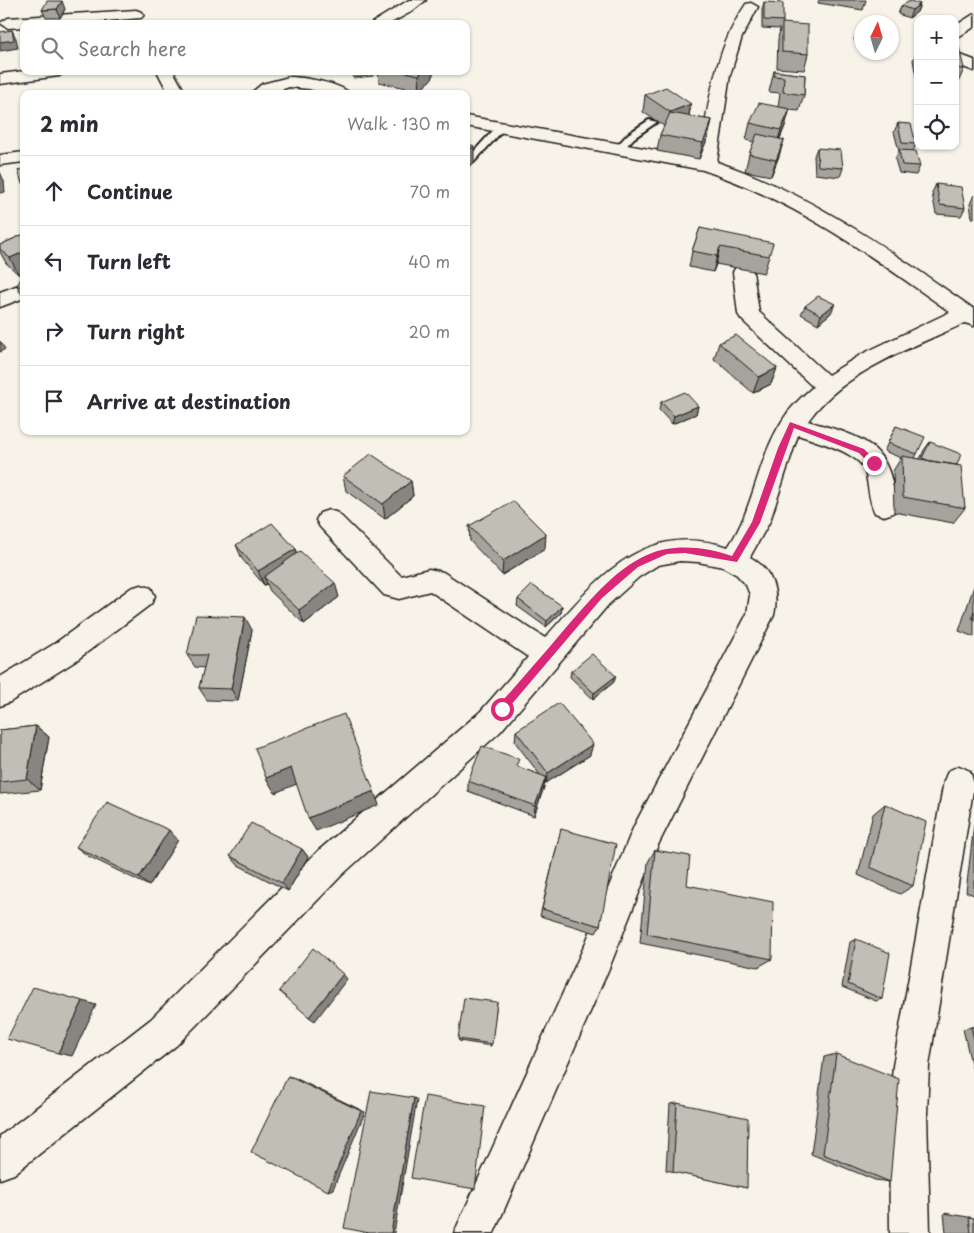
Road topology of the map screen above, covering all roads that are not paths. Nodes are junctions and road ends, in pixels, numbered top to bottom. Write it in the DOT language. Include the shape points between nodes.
graph roads {
  1 [pos="133,0"];
  2 [pos="419,0"];
  3 [pos="751,6"];
  4 [pos="974,19"];
  5 [pos="137,20"];
  6 [pos="385,20"];
  7 [pos="8,23"];
  8 [pos="20,23"];
  9 [pos="959,31"];
  10 [pos="959,60"];
  11 [pos="974,66"];
  12 [pos="30,75"];
  13 [pos="166,75"];
  14 [pos="292,77"];
  15 [pos="0,79"];
  16 [pos="176,90"];
  17 [pos="265,90"];
  18 [pos="331,90"];
  19 [pos="470,122"];
  20 [pos="652,122"];
  21 [pos="500,127"];
  22 [pos="618,150"];
  23 [pos="20,158"];
  24 [pos="0,160"];
  25 [pos="471,160"];
  26 [pos="707,165"];
  27 [pos="743,272"];
  28 [pos="20,292"];
  29 [pos="0,300"];
  30 [pos="970,317"];
  31 [pos="827,387"];
  32 [pos="792,424"];
  33 [pos="884,506"];
  34 [pos="329,520"];
  35 [pos="734,560"];
  36 [pos="141,596"];
  37 [pos="548,654"];
  38 [pos="0,693"];
  39 [pos="959,781"];
  40 [pos="0,1160"];
  41 [pos="474,1233"];
  42 [pos="910,1233"];
  1 -- 5 [label="street"];
  2 -- 6 [label="street"];
  3 -- 26 [label="street" via="734,37 722,75"];
  4 -- 9 [label="street"];
  7 -- 8 [label="street"];
  10 -- 11 [label="street"];
  12 -- 15 [label="street"];
  13 -- 16 [label="street"];
  14 -- 17 [label="street"];
  14 -- 18 [label="street"];
  19 -- 21 [label="street"];
  20 -- 22 [label="lane" via="631,136"];
  21 -- 22 [label="street"];
  21 -- 25 [label="lane"];
  22 -- 26 [label="street"];
  23 -- 24 [label="street"];
  26 -- 30 [label="street" via="762,185 823,217 897,264"];
  27 -- 31 [label="street" via="749,314"];
  28 -- 29 [label="street"];
  30 -- 31 [label="street" via="864,364"];
  31 -- 32 [label="street"];
  32 -- 33 [label="street" via="869,456 874,463"];
  32 -- 35 [label="street" via="756,523"];
  34 -- 37 [label="street" via="394,587 406,588 434,580"];
  35 -- 37 [label="street" via="685,550 667,551 650,557 599,596"];
  35 -- 41 [label="street" via="748,569 760,583 763,593 760,615 645,837 598,954"];
  36 -- 38 [label="street" via="64,653"];
  37 -- 40 [label="street" via="490,722 330,863 164,1032"];
  39 -- 42 [label="street" via="911,1066 908,1113"];
}
